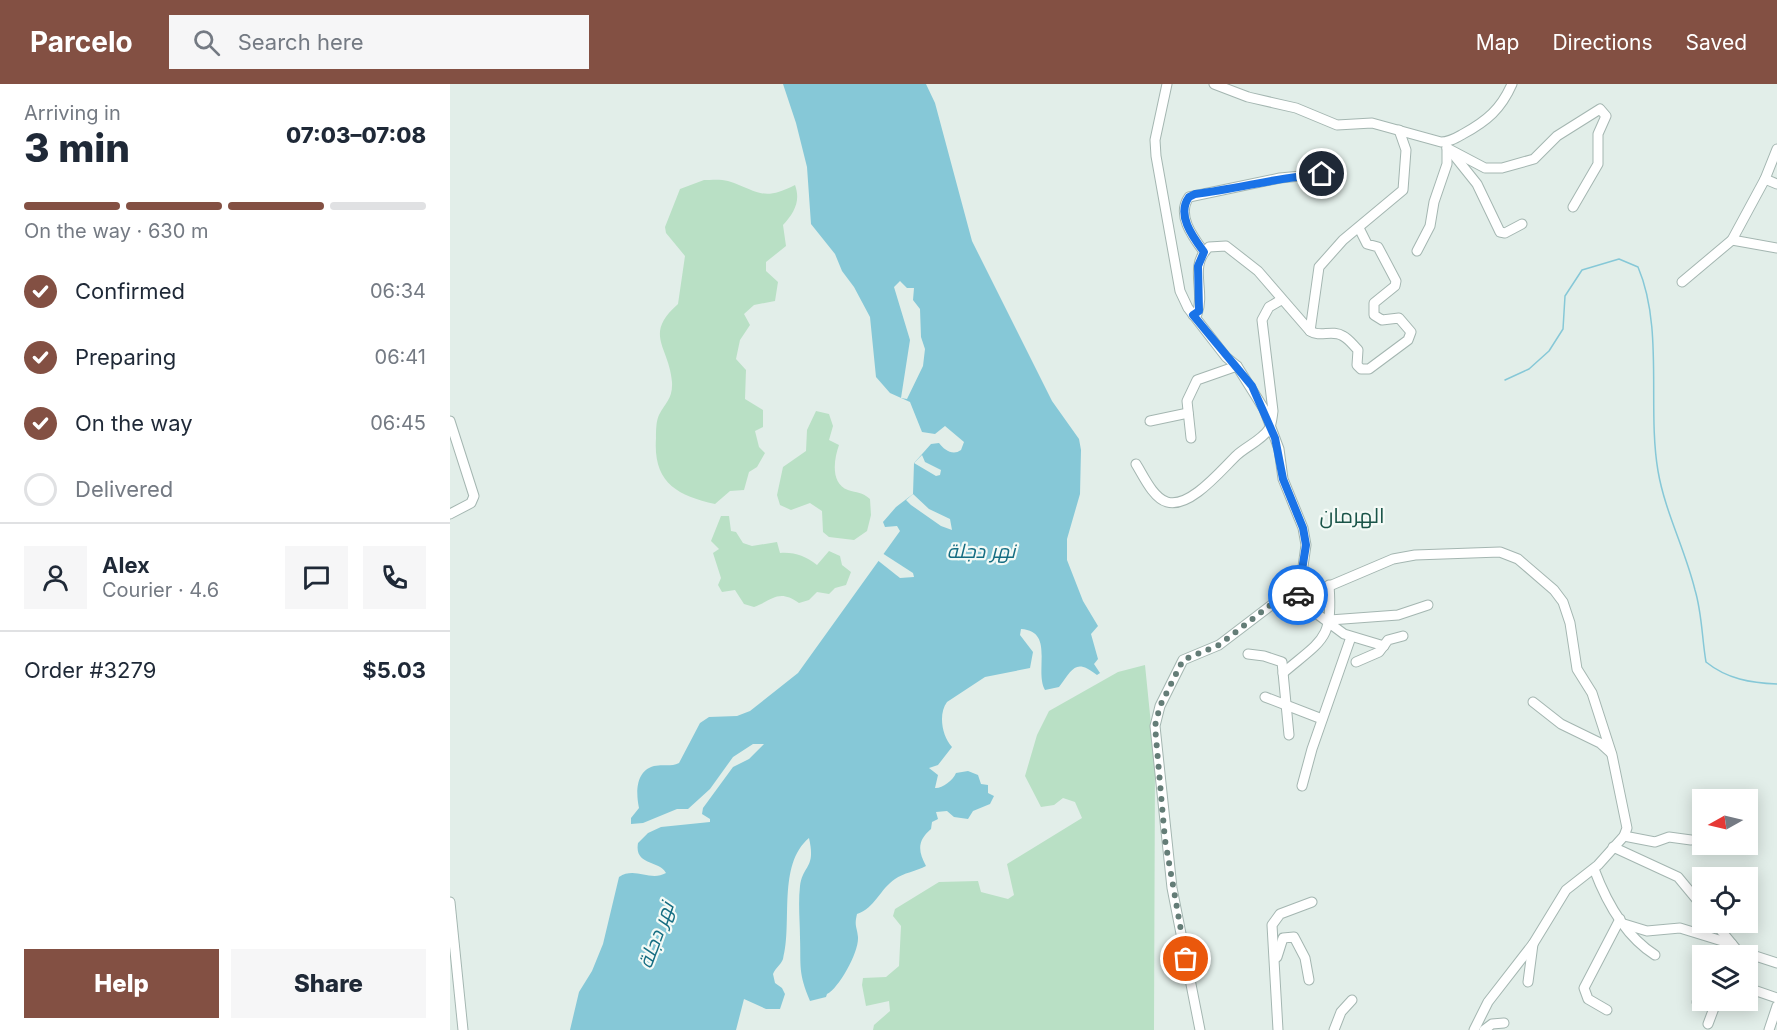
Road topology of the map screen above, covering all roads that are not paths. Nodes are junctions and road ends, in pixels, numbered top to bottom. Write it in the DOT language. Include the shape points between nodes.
graph roads {
  1 [pos="1167,84"];
  2 [pos="1214,84"];
  3 [pos="1512,84"];
  4 [pos="1399,130"];
  5 [pos="1448,147"];
  6 [pos="1777,149"];
  7 [pos="1322,174"];
  8 [pos="1765,179"];
  9 [pos="1777,184"];
  10 [pos="1573,207"];
  11 [pos="1522,224"];
  12 [pos="1359,228"];
  13 [pos="1732,240"];
  14 [pos="1777,247"];
  15 [pos="1417,251"];
  16 [pos="1204,252"];
  17 [pos="1682,282"];
  18 [pos="1281,300"];
  19 [pos="1193,315"];
  20 [pos="1310,332"];
  21 [pos="1237,366"];
  22 [pos="1188,413"];
  23 [pos="450,421"];
  24 [pos="1150,421"];
  25 [pos="1270,427"];
  26 [pos="1191,438"];
  27 [pos="1136,464"];
  28 [pos="450,514"];
  29 [pos="1329,585"];
  30 [pos="1296,596"];
  31 [pos="1428,605"];
  32 [pos="1330,622"];
  33 [pos="1402,636"];
  34 [pos="1351,637"];
  35 [pos="1384,646"];
  36 [pos="1248,654"];
  37 [pos="1356,662"];
  38 [pos="1283,673"];
  39 [pos="1265,697"];
  40 [pos="1533,702"];
  41 [pos="1285,705"];
  42 [pos="1322,719"];
  43 [pos="1289,735"];
  44 [pos="1612,754"];
  45 [pos="1302,786"];
  46 [pos="1624,836"];
  47 [pos="1691,840"];
  48 [pos="1613,847"];
  49 [pos="1594,869"];
  50 [pos="1692,894"];
  51 [pos="450,902"];
  52 [pos="1312,902"];
  53 [pos="1624,925"];
  54 [pos="1650,931"];
  55 [pos="1723,933"];
  56 [pos="1609,940"];
  57 [pos="1533,944"];
  58 [pos="1732,944"];
  59 [pos="1643,946"];
  60 [pos="1655,955"];
  61 [pos="1758,959"];
  62 [pos="1275,962"];
  63 [pos="1777,963"];
  64 [pos="1309,980"];
  65 [pos="1528,982"];
  66 [pos="1758,991"];
  67 [pos="1777,998"];
  68 [pos="1352,1000"];
  69 [pos="1777,1006"];
  70 [pos="1607,1010"];
  71 [pos="1713,1011"];
  72 [pos="1504,1023"];
  73 [pos="1708,1024"];
  74 [pos="463,1030"];
  75 [pos="1200,1030"];
  76 [pos="1278,1030"];
  77 [pos="1334,1030"];
  78 [pos="1474,1030"];
  79 [pos="1484,1030"];
  80 [pos="1769,1030"];
  1 -- 19 [label="street" via="1155,140 1156,156 1180,291"];
  2 -- 4 [label="street" via="1296,108 1337,125 1372,123"];
  3 -- 5 [label="street" via="1491,117"];
  4 -- 5 [label="street"];
  4 -- 12 [label="street" via="1406,150 1405,186"];
  5 -- 10 [label="street" via="1485,168 1502,168 1534,159 1557,136 1600,109 1606,116 1598,134 1599,160"];
  5 -- 11 [label="street" via="1477,184 1500,231 1505,233"];
  5 -- 15 [label="street" via="1430,226"];
  6 -- 8 [label="street"];
  7 -- 16 [label="street" via="1280,178 1189,197 1184,208 1186,222"];
  8 -- 9 [label="street"];
  8 -- 13 [label="street"];
  12 -- 20 [label="street" via="1336,246 1319,267"];
  12 -- 20 [label="street" via="1367,244 1378,247 1396,281 1374,303 1374,315 1382,320 1402,319 1411,332 1410,338 1364,370 1356,363 1358,350 1344,336"];
  13 -- 14 [label="street"];
  13 -- 17 [label="street"];
  16 -- 18 [label="street" via="1216,245 1234,250 1258,271"];
  16 -- 19 [label="street" via="1198,266 1199,311"];
  18 -- 20 [label="street"];
  18 -- 25 [label="street" via="1264,314 1262,325 1273,411"];
  19 -- 21 [label="street"];
  21 -- 22 [label="street" via="1197,380 1187,402"];
  21 -- 25 [label="street" via="1258,397"];
  22 -- 24 [label="street"];
  22 -- 26 [label="street"];
  23 -- 28 [label="street" via="474,495 471,503"];
  25 -- 27 [label="street" via="1203,489 1177,503 1157,496"];
  25 -- 30 [label="street" via="1306,545"];
  29 -- 30 [label="street"];
  29 -- 32 [label="street"];
  29 -- 44 [label="street" via="1407,556 1487,550 1512,556 1563,602 1575,663 1592,693"];
  30 -- 32 [label="street"];
  30 -- 75 [label="street" via="1273,603 1219,645 1183,660 1155,717 1172,888"];
  31 -- 32 [label="street" via="1398,615"];
  32 -- 34 [label="street"];
  32 -- 38 [label="street" via="1317,644"];
  33 -- 35 [label="street" via="1388,640"];
  34 -- 35 [label="street"];
  34 -- 42 [label="street"];
  35 -- 37 [label="street"];
  36 -- 38 [label="street" via="1281,661"];
  38 -- 41 [label="street"];
  39 -- 41 [label="street"];
  40 -- 44 [label="street"];
  41 -- 42 [label="street"];
  41 -- 43 [label="street"];
  42 -- 45 [label="street"];
  44 -- 46 [label="street" via="1627,818"];
  46 -- 47 [label="street" via="1655,842 1669,837"];
  46 -- 48 [label="street"];
  48 -- 49 [label="street"];
  48 -- 50 [label="street" via="1678,877"];
  49 -- 53 [label="street"];
  49 -- 57 [label="street" via="1566,890"];
  51 -- 74 [label="street"];
  52 -- 62 [label="street" via="1284,912 1274,921"];
  53 -- 54 [label="street"];
  53 -- 56 [label="street"];
  53 -- 56 [label="street"];
  53 -- 59 [label="street"];
  54 -- 58 [label="street" via="1680,928"];
  54 -- 59 [label="street"];
  55 -- 58 [label="street"];
  56 -- 70 [label="street" via="1584,988 1588,999"];
  57 -- 65 [label="street"];
  57 -- 78 [label="street" via="1488,1002"];
  59 -- 60 [label="street"];
  61 -- 63 [label="street"];
  62 -- 64 [label="street" via="1283,938 1294,937 1305,958"];
  62 -- 76 [label="street"];
  66 -- 67 [label="street"];
  68 -- 77 [label="street" via="1341,1012"];
  69 -- 80 [label="street"];
  71 -- 73 [label="street"];
  72 -- 79 [label="street" via="1492,1024"];
}
